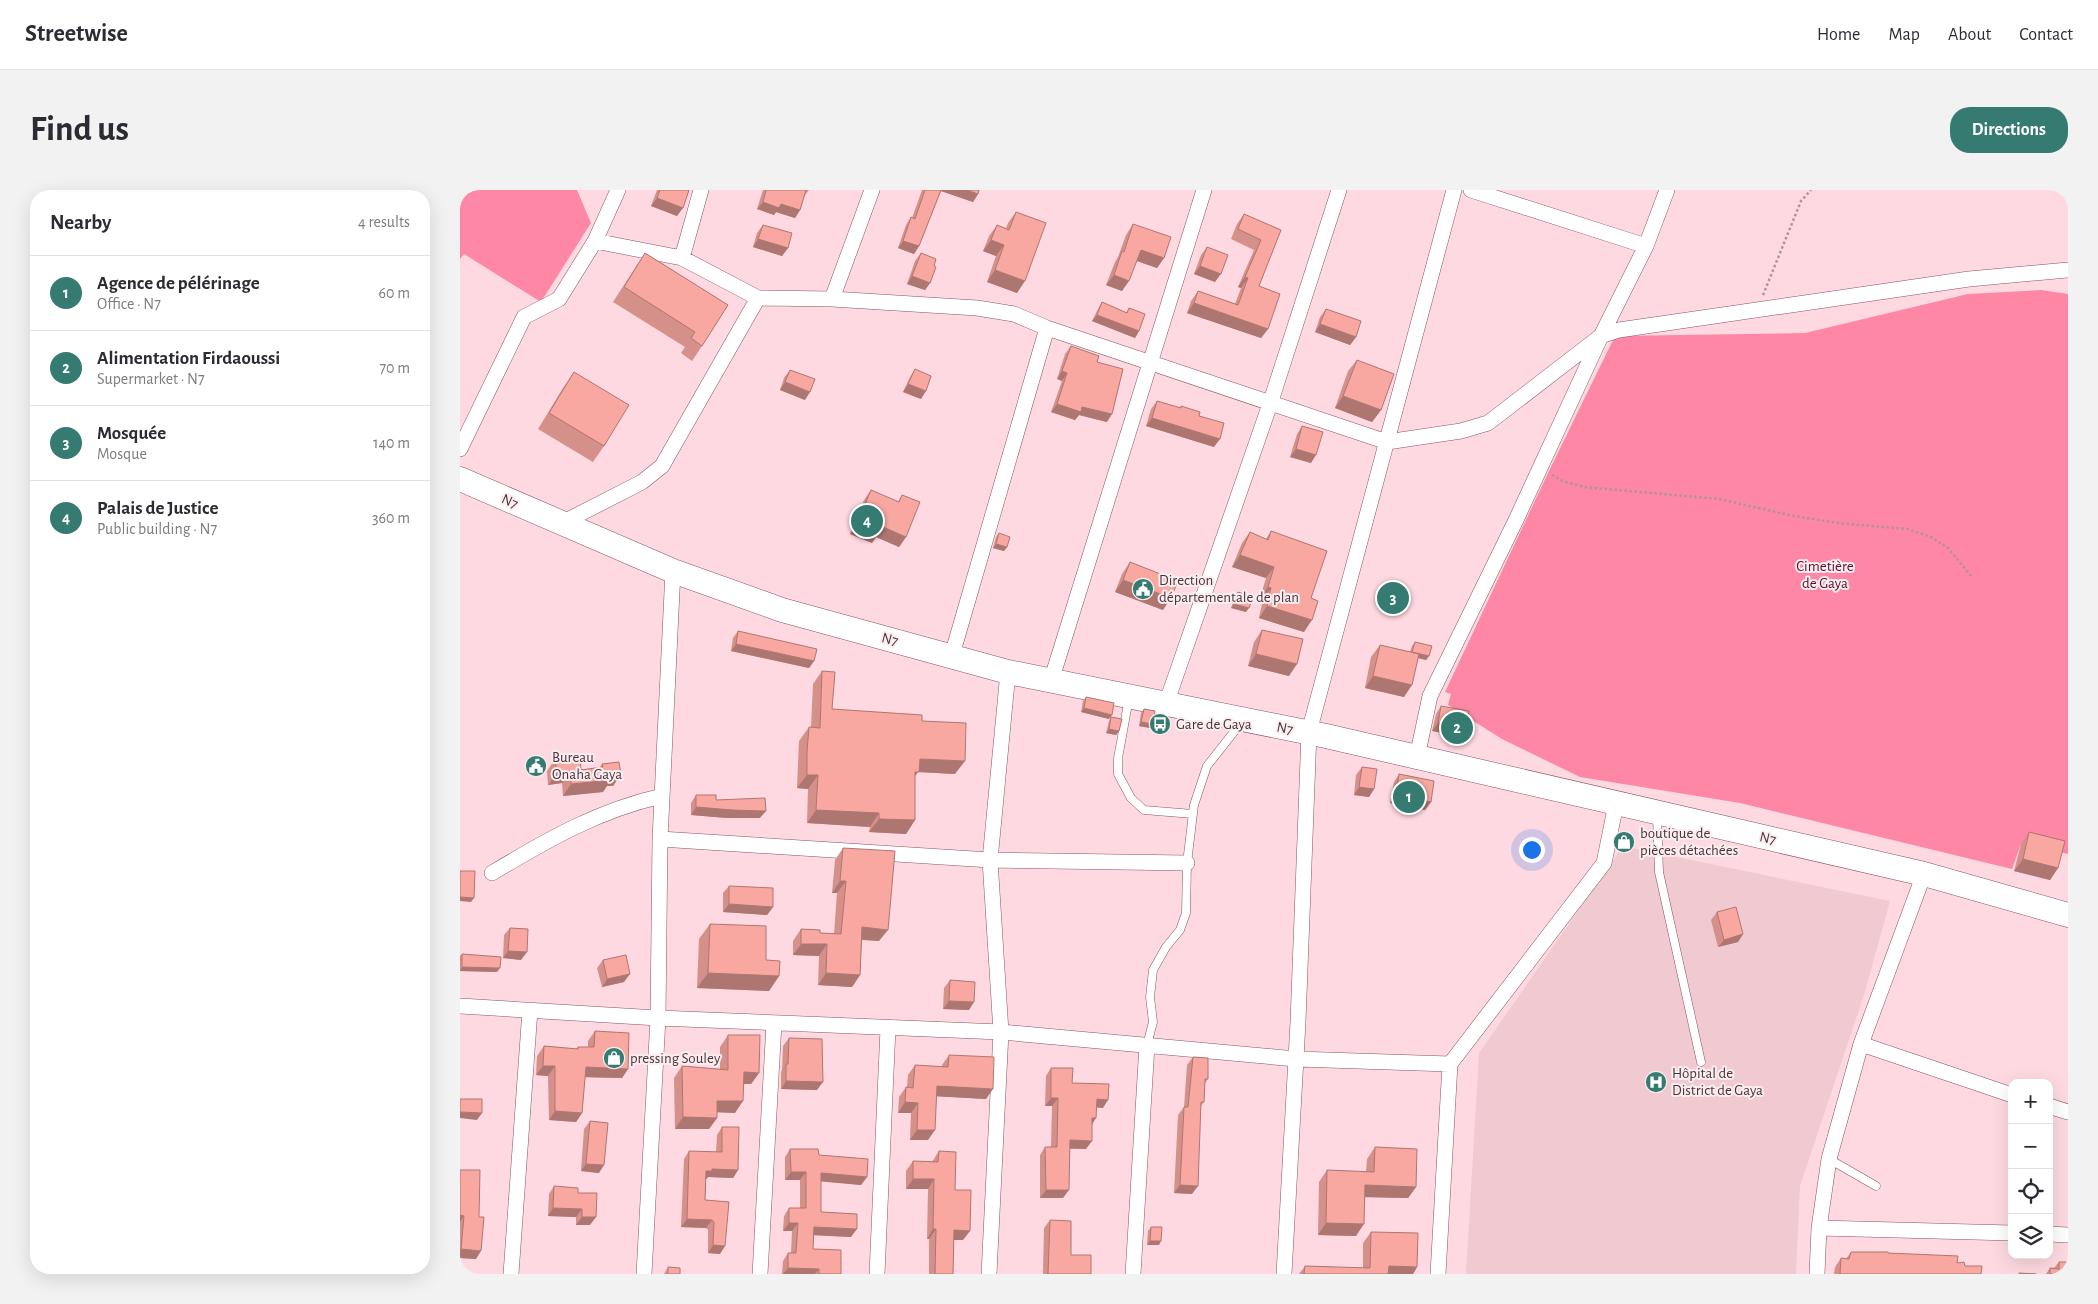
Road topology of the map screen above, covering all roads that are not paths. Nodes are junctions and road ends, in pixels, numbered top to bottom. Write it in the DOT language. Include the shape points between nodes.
graph roads {
  1 [pos="618,190"];
  2 [pos="701,190"];
  3 [pos="872,190"];
  4 [pos="1339,190"];
  5 [pos="1454,190"];
  6 [pos="1472,190"];
  7 [pos="1667,190"];
  8 [pos="1199,192"];
  9 [pos="595,241"];
  10 [pos="1646,246"];
  11 [pos="682,258"];
  12 [pos="2068,270"];
  13 [pos="758,298"];
  14 [pos="832,299"];
  15 [pos="1047,328"];
  16 [pos="1600,336"];
  17 [pos="1150,363"];
  18 [pos="1270,404"];
  19 [pos="1387,442"];
  20 [pos="460,450"];
  21 [pos="460,479"];
  22 [pos="560,524"];
  23 [pos="673,571"];
  24 [pos="952,655"];
  25 [pos="1008,672"];
  26 [pos="1051,681"];
  27 [pos="1130,696"];
  28 [pos="1166,704"];
  29 [pos="1244,719"];
  30 [pos="1309,732"];
  31 [pos="1417,757"];
  32 [pos="662,796"];
  33 [pos="1616,804"];
  34 [pos="1657,813"];
  35 [pos="1193,814"];
  36 [pos="660,839"];
  37 [pos="990,860"];
  38 [pos="1187,863"];
  39 [pos="492,873"];
  40 [pos="1924,874"];
  41 [pos="2068,915"];
  42 [pos="460,1006"];
  43 [pos="530,1010"];
  44 [pos="658,1018"];
  45 [pos="774,1023"];
  46 [pos="888,1028"];
  47 [pos="1002,1032"];
  48 [pos="1861,1044"];
  49 [pos="1147,1045"];
  50 [pos="1296,1059"];
  51 [pos="1701,1062"];
  52 [pos="1450,1064"];
  53 [pos="2008,1094"];
  54 [pos="2053,1107"];
  55 [pos="2068,1112"];
  56 [pos="1829,1159"];
  57 [pos="1876,1186"];
  58 [pos="1819,1228"];
  59 [pos="2008,1233"];
  60 [pos="2053,1234"];
  61 [pos="2068,1235"];
  62 [pos="511,1274"];
  63 [pos="644,1274"];
  64 [pos="760,1274"];
  65 [pos="877,1274"];
  66 [pos="989,1274"];
  67 [pos="1133,1274"];
  68 [pos="1284,1274"];
  69 [pos="1438,1274"];
  70 [pos="1816,1274"];
  1 -- 9 [label="street"];
  2 -- 11 [label="street"];
  3 -- 14 [label="street"];
  4 -- 18 [label="street"];
  5 -- 19 [label="street"];
  6 -- 10 [label="street"];
  7 -- 10 [label="street"];
  8 -- 17 [label="street"];
  9 -- 11 [label="street"];
  9 -- 20 [label="street" via="559,299 524,317"];
  10 -- 16 [label="street"];
  11 -- 13 [label="street"];
  12 -- 16 [label="street" via="1969,279 1619,330"];
  13 -- 14 [label="street"];
  13 -- 22 [label="street" via="662,466 642,482"];
  14 -- 15 [label="street" via="977,308 1014,314"];
  15 -- 17 [label="street"];
  15 -- 24 [label="street"];
  16 -- 19 [label="street" via="1488,423 1461,431"];
  16 -- 31 [label="street" via="1430,696"];
  17 -- 18 [label="street"];
  17 -- 26 [label="street"];
  18 -- 19 [label="street"];
  18 -- 28 [label="street"];
  19 -- 30 [label="street"];
  21 -- 22 [label="main road, N7"];
  22 -- 23 [label="main road, N7"];
  23 -- 24 [label="main road, N7" via="782,610"];
  23 -- 32 [label="street"];
  24 -- 25 [label="main road, N7"];
  25 -- 26 [label="main road, N7"];
  25 -- 37 [label="street"];
  26 -- 27 [label="main road, N7"];
  27 -- 28 [label="main road, N7"];
  27 -- 35 [label="lane" via="1118,774 1131,798 1144,810"];
  28 -- 29 [label="main road, N7"];
  29 -- 30 [label="main road, N7"];
  29 -- 35 [label="lane" via="1207,766"];
  30 -- 31 [label="main road, N7"];
  30 -- 50 [label="street"];
  31 -- 33 [label="main road, N7"];
  32 -- 36 [label="street"];
  32 -- 39 [label="street" via="597,816"];
  33 -- 34 [label="main road, N7"];
  33 -- 52 [label="street" via="1604,862"];
  34 -- 40 [label="main road, N7"];
  34 -- 51 [label="lane" via="1659,872"];
  35 -- 38 [label="lane"];
  36 -- 37 [label="street"];
  36 -- 44 [label="street"];
  37 -- 38 [label="street"];
  37 -- 47 [label="street"];
  38 -- 49 [label="lane" via="1186,913 1180,930 1166,946 1153,970 1150,997 1153,1022"];
  40 -- 41 [label="main road, N7"];
  40 -- 48 [label="street"];
  42 -- 43 [label="street"];
  43 -- 44 [label="street"];
  43 -- 62 [label="street"];
  44 -- 45 [label="street"];
  44 -- 63 [label="street"];
  45 -- 46 [label="street"];
  45 -- 64 [label="street"];
  46 -- 47 [label="street"];
  46 -- 65 [label="street"];
  47 -- 49 [label="street"];
  47 -- 66 [label="street"];
  48 -- 53 [label="street"];
  48 -- 56 [label="street"];
  49 -- 50 [label="street"];
  49 -- 67 [label="street"];
  50 -- 52 [label="street"];
  50 -- 68 [label="street"];
  52 -- 69 [label="street"];
  54 -- 55 [label="street"];
  56 -- 57 [label="lane"];
  56 -- 58 [label="street"];
  58 -- 59 [label="street"];
  58 -- 70 [label="street"];
  60 -- 61 [label="street"];
}
